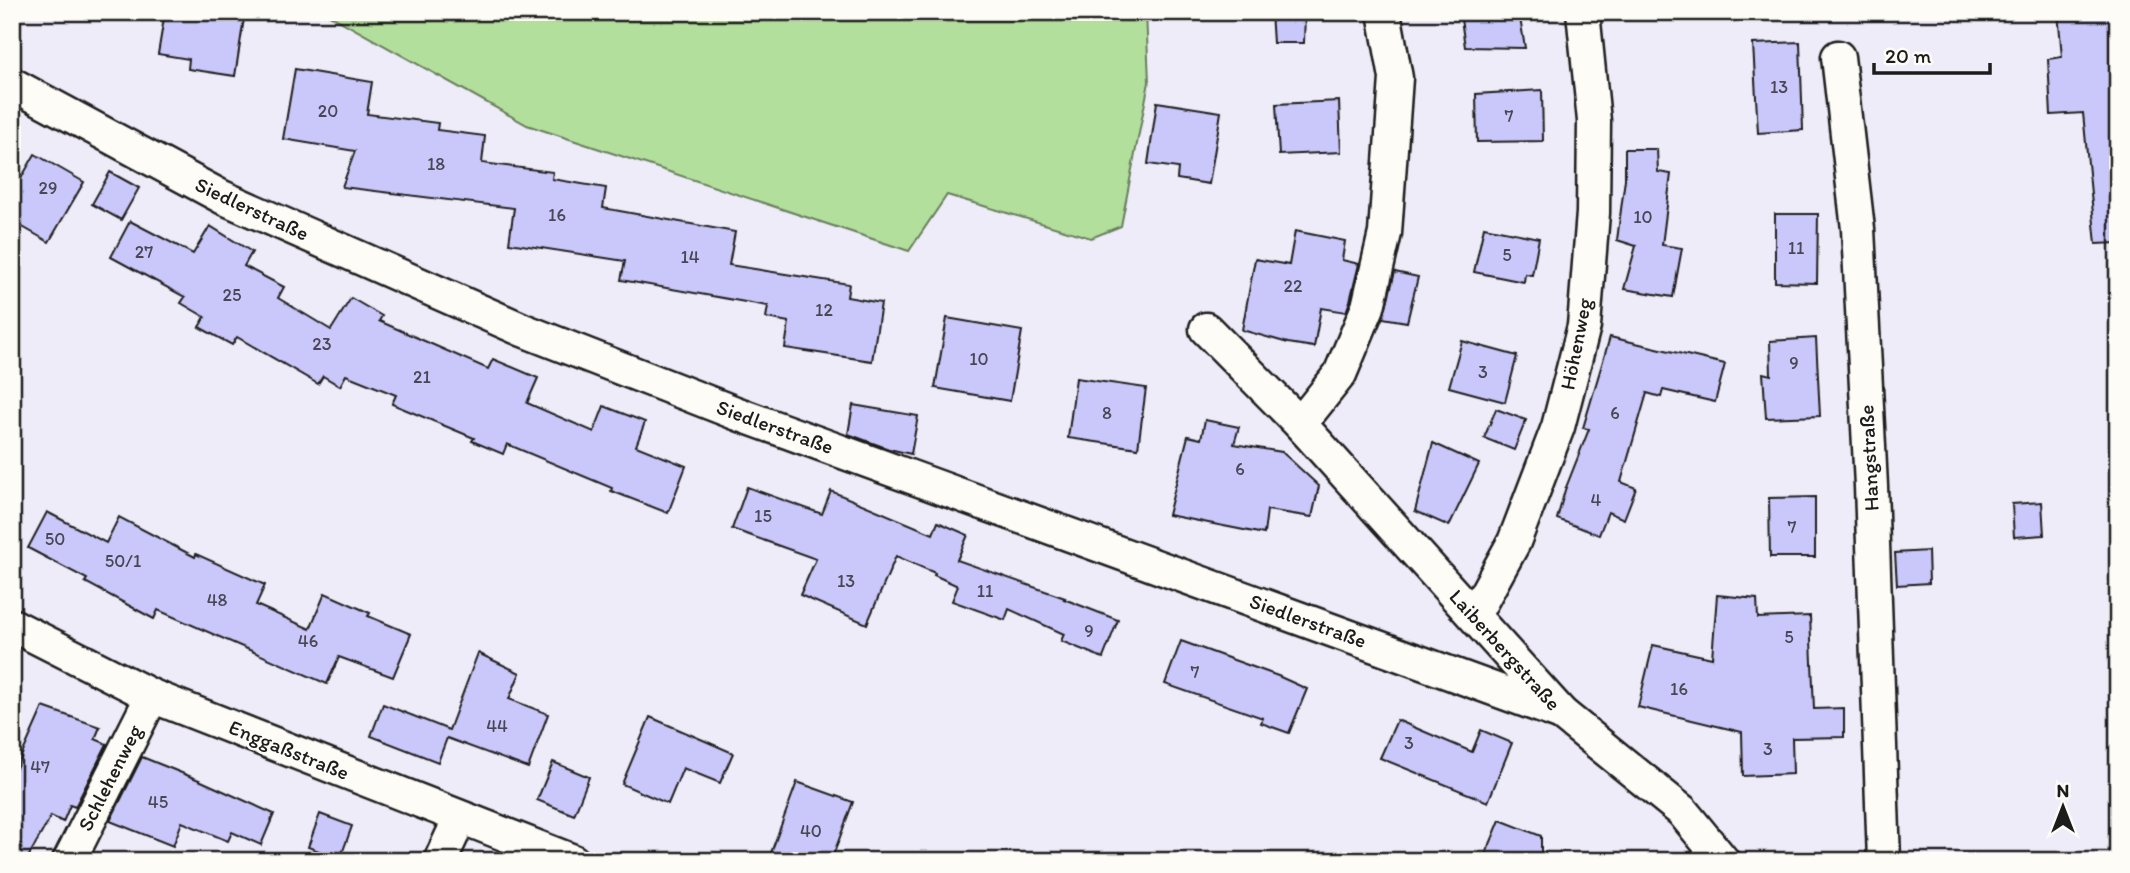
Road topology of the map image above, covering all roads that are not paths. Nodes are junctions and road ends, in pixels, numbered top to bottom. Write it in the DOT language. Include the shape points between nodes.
graph roads {
  1 [pos="1384,12"];
  2 [pos="1583,12"];
  3 [pos="1838,57"];
  4 [pos="12,84"];
  5 [pos="1206,329"];
  6 [pos="1300,424"];
  7 [pos="1474,615"];
  8 [pos="12,625"];
  9 [pos="152,696"];
  10 [pos="1562,714"];
  11 [pos="460,818"];
  12 [pos="69,861"];
  13 [pos="440,861"];
  14 [pos="573,861"];
  15 [pos="1723,861"];
  16 [pos="1884,861"];
  1 -- 6 [label="street" via="1396,78 1385,233 1368,307 1340,374"];
  2 -- 7 [label="street, Höhenweg" via="1594,121 1584,326 1558,427 1524,517"];
  3 -- 16 [label="street, Hangstraße" via="1858,229"];
  4 -- 10 [label="street, Siedlerstraße" via="222,197 523,330 738,414"];
  5 -- 6 [label="street, Laiberbergstraße"];
  6 -- 7 [label="street, Laiberbergstraße"];
  7 -- 10 [label="street, Laiberbergstraße"];
  8 -- 9 [label="street, Enggaßstraße"];
  9 -- 11 [label="street, Enggaßstraße"];
  9 -- 12 [label="street, Schlehenweg"];
  10 -- 15 [label="street, Laiberbergstraße" via="1682,811"];
  11 -- 13 [label="street"];
  11 -- 14 [label="street, Enggaßstraße"];
}
